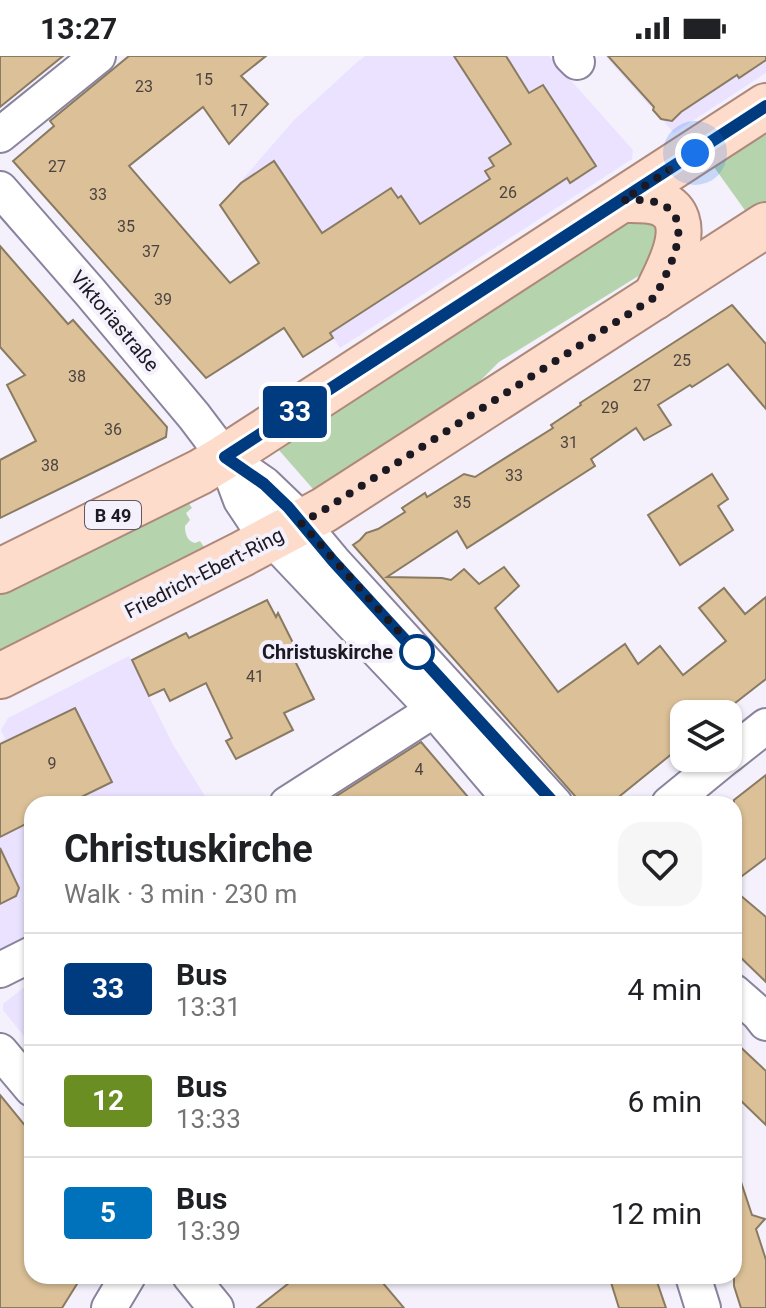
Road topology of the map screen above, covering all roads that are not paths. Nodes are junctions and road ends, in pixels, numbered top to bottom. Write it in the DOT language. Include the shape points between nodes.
graph roads {
  1 [pos="98,56"];
  2 [pos="766,106"];
  3 [pos="0,135"];
  4 [pos="0,189"];
  5 [pos="623,200"];
  6 [pos="766,225"];
  7 [pos="655,297"];
  8 [pos="225,457"];
  9 [pos="286,531"];
  10 [pos="0,571"];
  11 [pos="0,676"];
  12 [pos="434,710"];
  13 [pos="766,726"];
  14 [pos="742,745"];
  15 [pos="708,772"];
  16 [pos="300,796"];
  17 [pos="507,796"];
  18 [pos="548,796"];
  19 [pos="679,796"];
  20 [pos="24,958"];
  21 [pos="0,970"];
  22 [pos="742,999"];
  23 [pos="742,1019"];
  24 [pos="766,1023"];
  25 [pos="766,1034"];
  26 [pos="0,1051"];
  27 [pos="24,1080"];
  28 [pos="123,1284"];
  29 [pos="196,1284"];
  30 [pos="696,1284"];
  31 [pos="109,1308"];
  32 [pos="216,1308"];
  33 [pos="703,1308"];
  1 -- 3 [label="street"];
  2 -- 5 [label="main road, B 49"];
  4 -- 8 [label="street, Viktoriastraße"];
  5 -- 7 [label="main road" via="664,205 676,219 677,248"];
  5 -- 8 [label="main road, B 49"];
  6 -- 7 [label="main road, Friedrich-Ebert-Ring"];
  7 -- 9 [label="main road, Friedrich-Ebert-Ring"];
  8 -- 9 [label="street, Viktoriastraße" via="255,521"];
  8 -- 10 [label="main road, B 49"];
  9 -- 11 [label="main road, Friedrich-Ebert-Ring"];
  9 -- 12 [label="street"];
  9 -- 18 [label="street" via="333,561"];
  12 -- 16 [label="street"];
  12 -- 17 [label="street"];
  13 -- 14 [label="street"];
  15 -- 19 [label="street"];
  20 -- 21 [label="street"];
  22 -- 24 [label="street"];
  23 -- 25 [label="street"];
  26 -- 27 [label="street"];
  28 -- 31 [label="street"];
  29 -- 32 [label="street"];
  30 -- 33 [label="street"];
}
